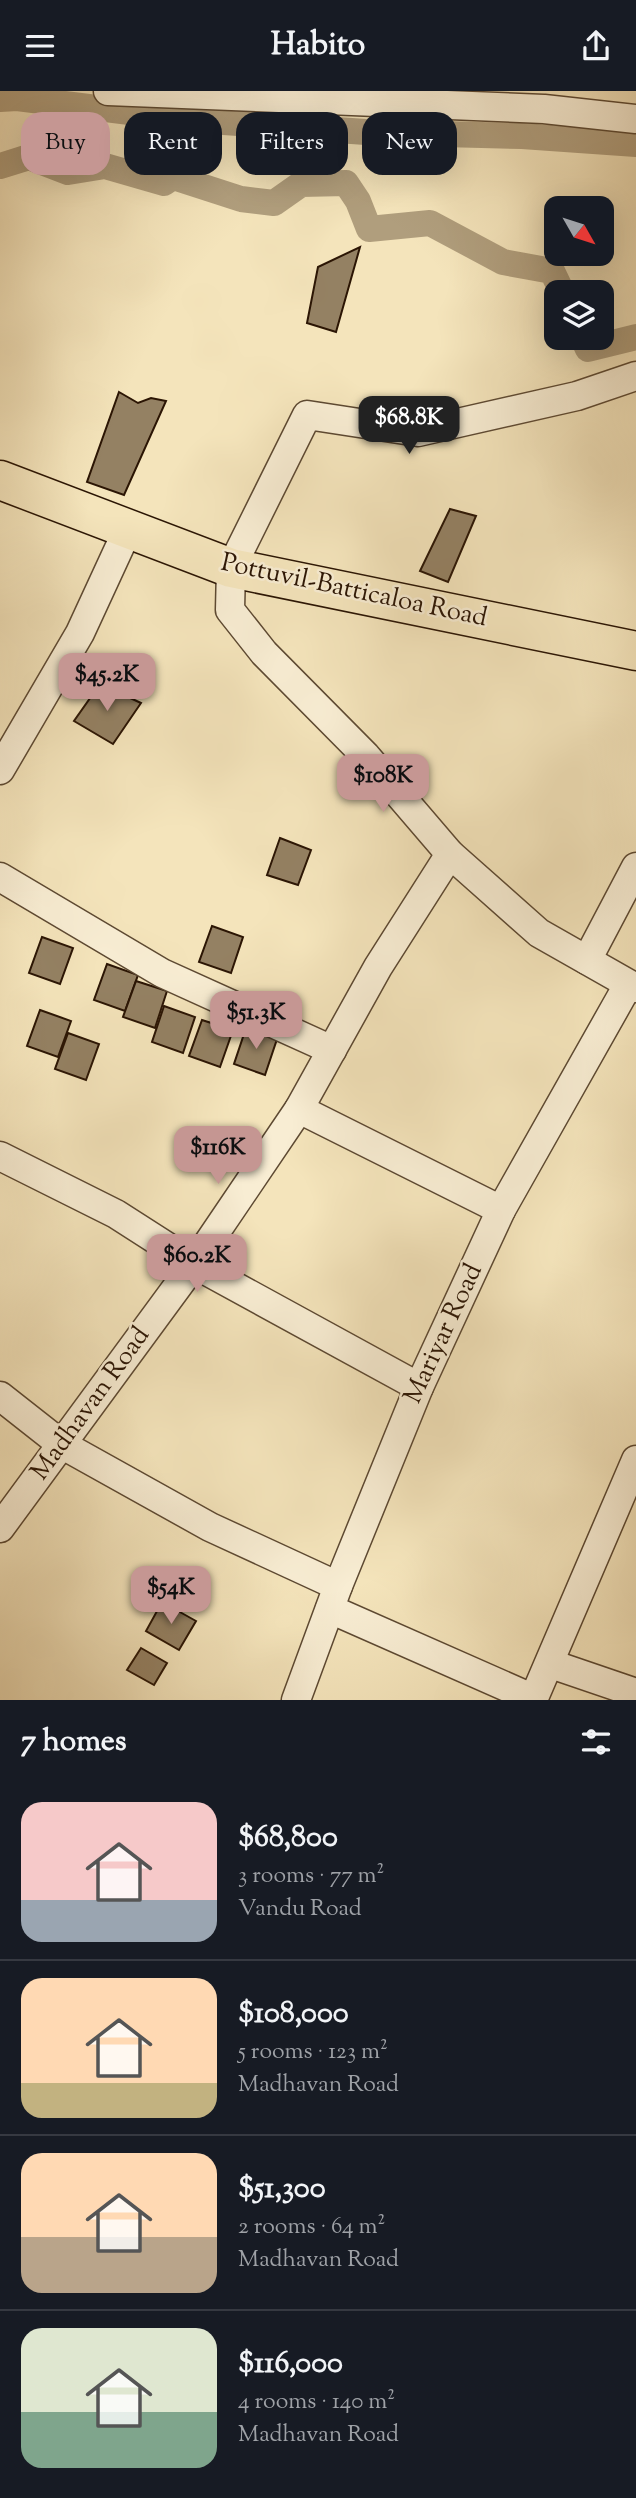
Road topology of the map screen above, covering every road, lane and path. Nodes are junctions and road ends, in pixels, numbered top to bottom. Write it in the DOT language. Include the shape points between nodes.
graph roads {
  1 [pos="108,91"];
  2 [pos="636,119"];
  3 [pos="636,376"];
  4 [pos="0,480"];
  5 [pos="128,529"];
  6 [pos="231,568"];
  7 [pos="636,651"];
  8 [pos="0,770"];
  9 [pos="450,854"];
  10 [pos="636,867"];
  11 [pos="0,877"];
  12 [pos="587,960"];
  13 [pos="632,986"];
  14 [pos="332,1050"];
  15 [pos="299,1109"];
  16 [pos="0,1156"];
  17 [pos="501,1210"];
  18 [pos="194,1265"];
  19 [pos="419,1387"];
  20 [pos="0,1396"];
  21 [pos="61,1444"];
  22 [pos="636,1460"];
  23 [pos="0,1528"];
  24 [pos="334,1597"];
  25 [pos="551,1664"];
  26 [pos="636,1693"];
  27 [pos="296,1700"];
  28 [pos="533,1700"];
  1 -- 2 [label="street" via="544,109"];
  3 -- 6 [label="street" via="577,397 418,432 307,415"];
  4 -- 5 [label="highway, Pottuvil-Batticaloa Road"];
  5 -- 6 [label="highway, Pottuvil-Batticaloa Road"];
  5 -- 8 [label="street" via="80,633"];
  6 -- 7 [label="highway, Pottuvil-Batticaloa Road"];
  6 -- 9 [label="street" via="230,610 264,653 366,756"];
  9 -- 12 [label="street" via="539,933"];
  9 -- 14 [label="street, Madhavan Road"];
  10 -- 12 [label="street"];
  11 -- 14 [label="street" via="162,973"];
  12 -- 13 [label="street"];
  13 -- 17 [label="street, Mariyar Road"];
  14 -- 15 [label="street, Madhavan Road"];
  15 -- 17 [label="street"];
  15 -- 18 [label="street, Madhavan Road"];
  16 -- 18 [label="street" via="116,1214"];
  17 -- 19 [label="street, Mariyar Road"];
  18 -- 19 [label="street"];
  18 -- 21 [label="street, Madhavan Road"];
  19 -- 24 [label="street, Mariyar Road"];
  20 -- 21 [label="street"];
  21 -- 23 [label="street, Madhavan Road"];
  21 -- 24 [label="street"];
  22 -- 25 [label="street"];
  24 -- 27 [label="street, Mariyar Road"];
  24 -- 28 [label="street"];
  25 -- 26 [label="street"];
  25 -- 28 [label="street"];
}
